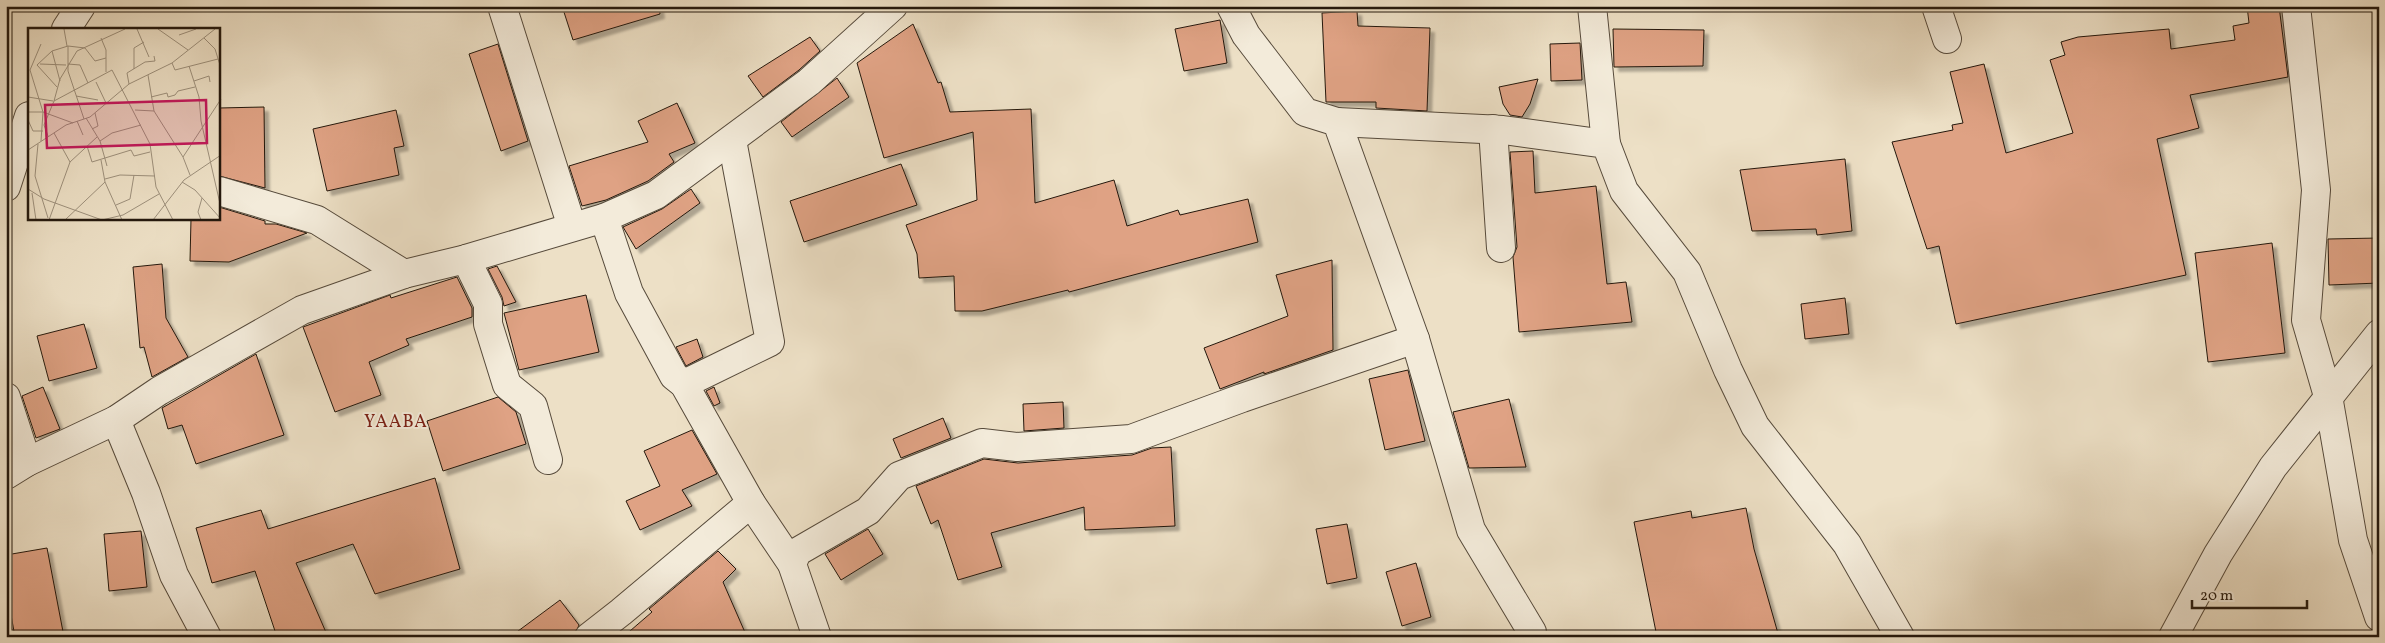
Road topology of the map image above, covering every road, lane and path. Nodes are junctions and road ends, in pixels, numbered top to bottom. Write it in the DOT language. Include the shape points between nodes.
graph roads {
  1 [pos="81,6"];
  2 [pos="502,6"];
  3 [pos="893,6"];
  4 [pos="1231,6"];
  5 [pos="1592,6"];
  6 [pos="1936,6"];
  7 [pos="2296,6"];
  8 [pos="67,28"];
  9 [pos="1947,39"];
  10 [pos="1337,122"];
  11 [pos="22,126"];
  12 [pos="1493,130"];
  13 [pos="732,140"];
  14 [pos="1606,144"];
  15 [pos="6,187"];
  16 [pos="220,191"];
  17 [pos="604,218"];
  18 [pos="572,227"];
  19 [pos="1501,248"];
  20 [pos="466,259"];
  21 [pos="404,274"];
  22 [pos="2379,334"];
  23 [pos="1415,339"];
  24 [pos="684,384"];
  25 [pos="2328,396"];
  26 [pos="6,397"];
  27 [pos="116,420"];
  28 [pos="548,460"];
  29 [pos="17,469"];
  30 [pos="751,503"];
  31 [pos="792,564"];
  32 [pos="2379,617"];
  33 [pos="593,635"];
  34 [pos="207,637"];
  35 [pos="816,637"];
  36 [pos="1532,637"];
  37 [pos="1900,637"];
  38 [pos="2173,637"];
  1 -- 8 [label="street"];
  2 -- 18 [label="street"];
  3 -- 13 [label="street" via="809,82"];
  4 -- 10 [label="street" via="1246,35 1305,112"];
  5 -- 14 [label="street"];
  6 -- 9 [label="street"];
  7 -- 25 [label="street" via="2316,190 2306,320"];
  10 -- 12 [label="street"];
  10 -- 23 [label="street"];
  11 -- 15 [label="street"];
  12 -- 14 [label="street"];
  12 -- 19 [label="street"];
  13 -- 17 [label="street" via="656,195"];
  13 -- 24 [label="street" via="770,342"];
  14 -- 37 [label="street" via="1624,191 1687,272 1755,426 1848,544"];
  16 -- 21 [label="street" via="317,220"];
  17 -- 18 [label="street"];
  17 -- 24 [label="street" via="629,292 674,376"];
  18 -- 20 [label="street"];
  20 -- 21 [label="street"];
  20 -- 28 [label="street" via="488,304 488,324 507,385 533,406"];
  21 -- 27 [label="street" via="302,310 159,391"];
  22 -- 25 [label="street"];
  23 -- 31 [label="street" via="1131,439 1017,447 982,443 899,476 868,511 797,552"];
  23 -- 36 [label="street" via="1472,530"];
  24 -- 30 [label="street"];
  25 -- 32 [label="street" via="2353,540"];
  25 -- 38 [label="street" via="2273,467 2218,554"];
  26 -- 29 [label="street"];
  27 -- 29 [label="street"];
  27 -- 34 [label="street" via="146,493 174,575"];
  30 -- 31 [label="street"];
  30 -- 33 [label="street"];
  31 -- 35 [label="street"];
}
